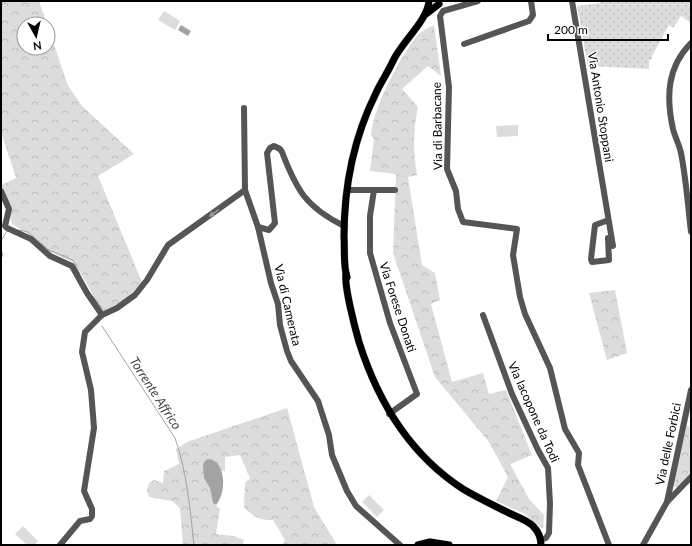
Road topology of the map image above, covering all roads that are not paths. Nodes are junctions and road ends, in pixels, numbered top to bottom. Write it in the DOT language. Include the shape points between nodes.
graph roads {
  1 [pos="429,1"];
  2 [pos="478,1"];
  3 [pos="531,1"];
  4 [pos="572,1"];
  5 [pos="441,2"];
  6 [pos="421,20"];
  7 [pos="691,43"];
  8 [pos="464,44"];
  9 [pos="244,108"];
  10 [pos="245,190"];
  11 [pos="374,190"];
  12 [pos="395,190"];
  13 [pos="1,191"];
  14 [pos="347,193"];
  15 [pos="607,219"];
  16 [pos="345,222"];
  17 [pos="3,225"];
  18 [pos="258,227"];
  19 [pos="691,232"];
  20 [pos="613,246"];
  21 [pos="102,315"];
  22 [pos="483,315"];
  23 [pos="691,390"];
  24 [pos="389,414"];
  25 [pos="691,477"];
  26 [pos="667,502"];
  27 [pos="541,542"];
  28 [pos="60,545"];
  29 [pos="400,545"];
  30 [pos="418,545"];
  31 [pos="449,545"];
  32 [pos="609,545"];
  33 [pos="643,545"];
  1 -- 5 [label="main road" via="433,5"];
  1 -- 6 [label="main road"];
  2 -- 32 [label="street, Via di Barbacane" via="444,12 440,16 449,87 447,169 456,191 458,210 463,222 517,229 513,255 525,314 550,368 565,429 579,453 578,465"];
  3 -- 8 [label="street" via="533,15 528,21"];
  4 -- 15 [label="street, Via Antonio Stoppani"];
  5 -- 6 [label="main road"];
  6 -- 14 [label="main road" via="384,76 362,126 355,148"];
  7 -- 19 [label="street" via="681,53 672,71 669,104 681,152"];
  9 -- 10 [label="street, Via di Camerata"];
  10 -- 18 [label="street, Via di Camerata"];
  10 -- 21 [label="street, one-way" via="168,245 135,295"];
  11 -- 12 [label="street"];
  11 -- 14 [label="street"];
  11 -- 24 [label="street, Via Forese Donati" via="370,216 370,253 390,324 417,394"];
  13 -- 17 [label="street" via="9,208"];
  14 -- 16 [label="main road"];
  15 -- 15 [label="street, Via Antonio Stoppani" via="595,225 592,262 609,259"];
  15 -- 20 [label="street, Via Antonio Stoppani"];
  16 -- 18 [label="street" via="333,220 307,201 294,183 280,149 274,146 267,153 275,223 269,230"];
  16 -- 24 [label="main road" via="346,274 352,313 366,363"];
  17 -- 21 [label="street" via="31,239 50,256 72,266"];
  18 -- 29 [label="street, Via di Camerata" via="287,351 318,401 339,474 356,506"];
  21 -- 28 [label="street" via="85,332 82,345 94,419 84,491 92,509 92,516 80,521"];
  22 -- 27 [label="street, Via Iacopone da Todi" via="512,394 548,468 549,533"];
  23 -- 26 [label="street, Via delle Forbici"];
  24 -- 27 [label="main road" via="406,438 435,468 466,491 530,524"];
  25 -- 26 [label="street"];
  26 -- 33 [label="street"];
  30 -- 31 [label="main road" via="430,542"];
}
